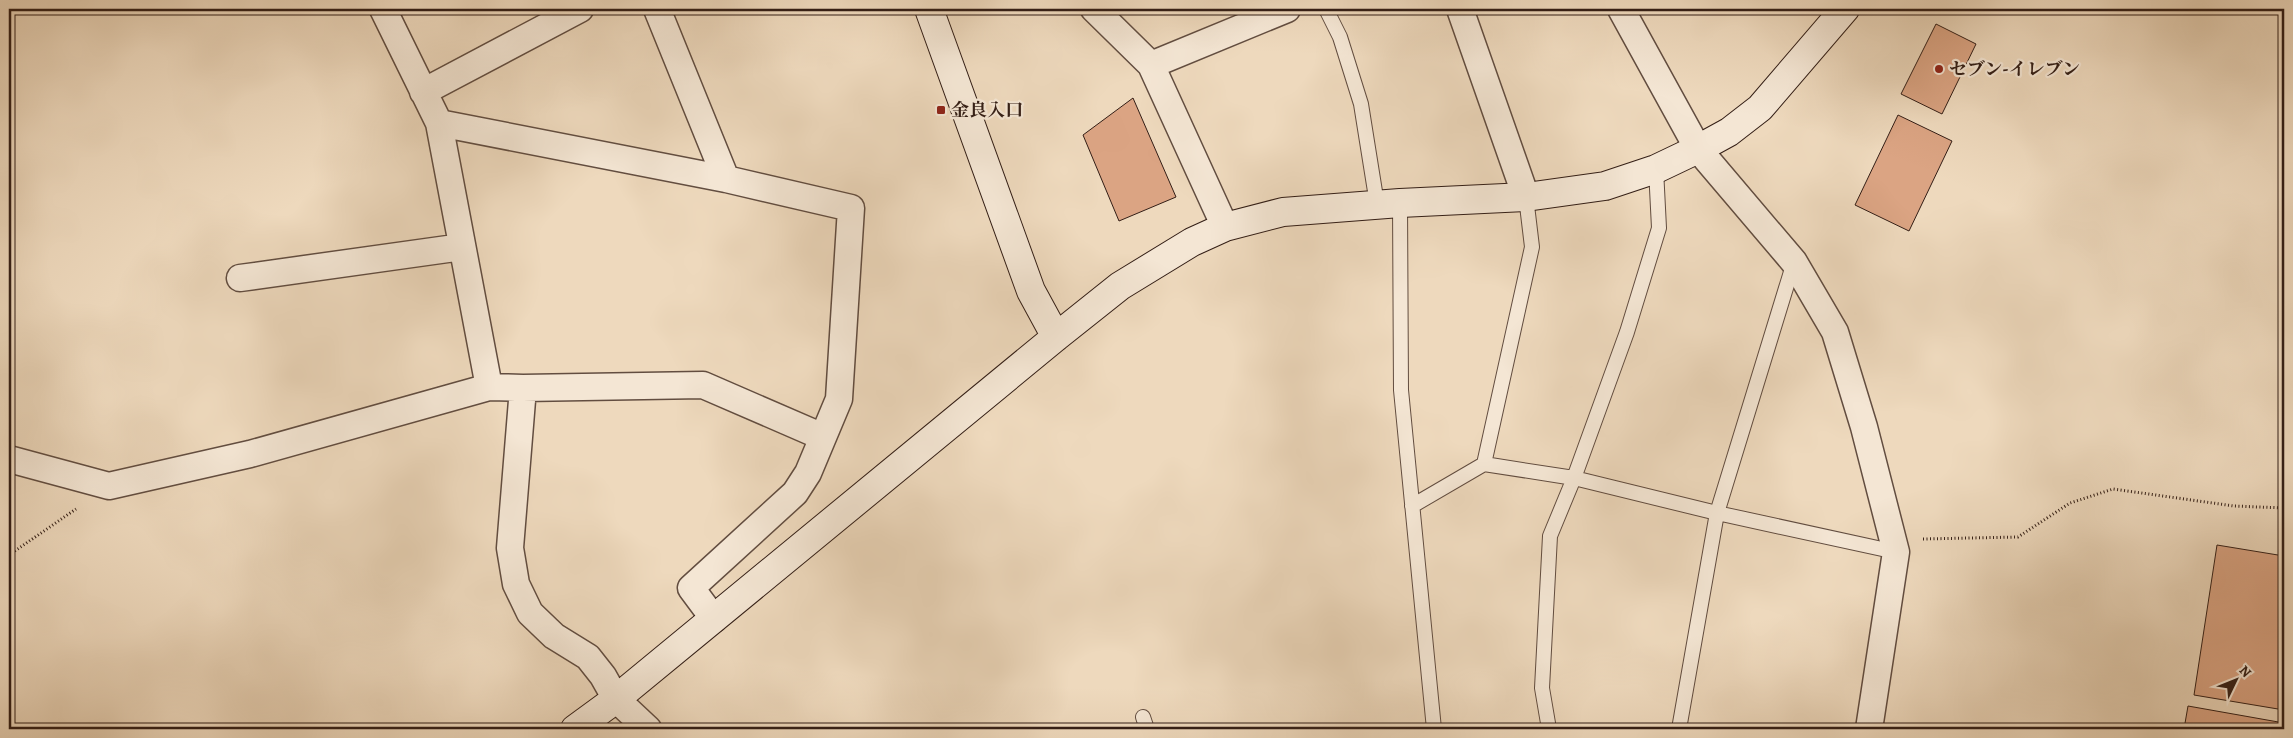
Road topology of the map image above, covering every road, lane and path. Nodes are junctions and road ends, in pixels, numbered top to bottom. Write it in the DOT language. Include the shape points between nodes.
graph roads {
  1 [pos="383,9"];
  2 [pos="580,9"];
  3 [pos="657,9"];
  4 [pos="929,9"];
  5 [pos="1094,9"];
  6 [pos="1287,9"];
  7 [pos="1326,9"];
  8 [pos="1460,9"];
  9 [pos="1620,9"];
  10 [pos="1845,9"];
  11 [pos="1151,65"];
  12 [pos="424,92"];
  13 [pos="439,123"];
  14 [pos="1698,149"];
  15 [pos="1656,169"];
  16 [pos="726,179"];
  17 [pos="1526,197"];
  18 [pos="1388,204"];
  19 [pos="1225,227"];
  20 [pos="462,248"];
  21 [pos="1794,262"];
  22 [pos="240,278"];
  23 [pos="1056,337"];
  24 [pos="489,387"];
  25 [pos="523,388"];
  26 [pos="823,438"];
  27 [pos="9,459"];
  28 [pos="1484,464"];
  29 [pos="1574,478"];
  30 [pos="108,486"];
  31 [pos="1412,506"];
  32 [pos="2284,508"];
  33 [pos="1717,513"];
  34 [pos="1895,546"];
  35 [pos="9,555"];
  36 [pos="714,619"];
  37 [pos="616,699"];
  38 [pos="575,729"];
  39 [pos="648,729"];
  40 [pos="1434,729"];
  41 [pos="1549,729"];
  42 [pos="1679,729"];
  43 [pos="1869,729"];
  1 -- 12 [label="street"];
  2 -- 12 [label="street"];
  3 -- 16 [label="street"];
  4 -- 23 [label="street" via="1031,291"];
  5 -- 11 [label="street"];
  6 -- 11 [label="street"];
  7 -- 18 [label="lane" via="1340,37"];
  8 -- 17 [label="street"];
  9 -- 14 [label="street"];
  10 -- 14 [label="street" via="1760,108"];
  11 -- 19 [label="street"];
  12 -- 13 [label="street"];
  13 -- 16 [label="street"];
  13 -- 20 [label="street"];
  14 -- 15 [label="street"];
  14 -- 21 [label="street"];
  15 -- 17 [label="street" via="1605,186"];
  15 -- 29 [label="lane" via="1659,228 1627,332"];
  16 -- 26 [label="street" via="852,208 839,398"];
  17 -- 18 [label="street"];
  17 -- 28 [label="lane" via="1532,247"];
  18 -- 19 [label="street" via="1283,212"];
  18 -- 31 [label="lane"];
  19 -- 23 [label="street" via="1192,242 1120,286"];
  20 -- 22 [label="street"];
  20 -- 24 [label="street"];
  21 -- 33 [label="lane"];
  21 -- 34 [label="street" via="1835,332"];
  23 -- 36 [label="street"];
  24 -- 25 [label="street"];
  24 -- 30 [label="street" via="250,454"];
  25 -- 26 [label="street" via="703,385"];
  25 -- 37 [label="street" via="510,548 516,584 530,613 554,636 588,657"];
  26 -- 36 [label="street" via="808,473 795,493 692,588"];
  27 -- 30 [label="street"];
  28 -- 29 [label="lane"];
  28 -- 31 [label="lane"];
  29 -- 33 [label="lane"];
  29 -- 41 [label="lane" via="1550,536 1542,688"];
  30 -- 35 [label="path"];
  31 -- 40 [label="lane"];
  32 -- 34 [label="path" via="2234,506 2112,489 2070,504 2018,537"];
  33 -- 34 [label="lane"];
  33 -- 42 [label="lane"];
  34 -- 43 [label="street"];
  36 -- 37 [label="street"];
  37 -- 38 [label="street"];
  37 -- 39 [label="street"];
}
